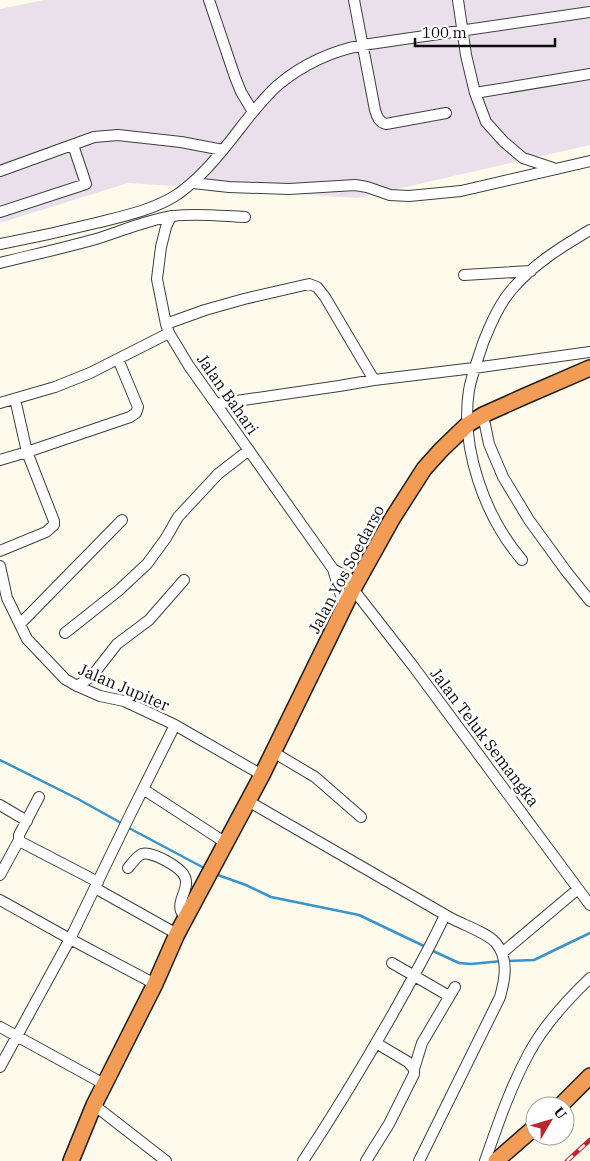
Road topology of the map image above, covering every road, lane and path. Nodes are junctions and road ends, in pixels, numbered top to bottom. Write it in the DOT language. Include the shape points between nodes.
graph roads {
  1 [pos="209,0"];
  2 [pos="354,0"];
  3 [pos="458,0"];
  4 [pos="590,12"];
  5 [pos="463,31"];
  6 [pos="363,46"];
  7 [pos="590,74"];
  8 [pos="475,93"];
  9 [pos="253,112"];
  10 [pos="446,113"];
  11 [pos="73,145"];
  12 [pos="223,150"];
  13 [pos="590,161"];
  14 [pos="554,169"];
  15 [pos="0,171"];
  16 [pos="193,183"];
  17 [pos="0,212"];
  18 [pos="171,216"];
  19 [pos="245,217"];
  20 [pos="590,230"];
  21 [pos="0,244"];
  22 [pos="0,263"];
  23 [pos="531,271"];
  24 [pos="464,275"];
  25 [pos="167,329"];
  26 [pos="590,352"];
  27 [pos="118,359"];
  28 [pos="474,368"];
  29 [pos="590,368"];
  30 [pos="374,380"];
  31 [pos="15,399"];
  32 [pos="0,403"];
  33 [pos="216,404"];
  34 [pos="483,415"];
  35 [pos="467,425"];
  36 [pos="249,450"];
  37 [pos="27,452"];
  38 [pos="0,460"];
  39 [pos="122,520"];
  40 [pos="0,551"];
  41 [pos="522,560"];
  42 [pos="0,566"];
  43 [pos="333,569"];
  44 [pos="184,580"];
  45 [pos="355,586"];
  46 [pos="590,600"];
  47 [pos="344,606"];
  48 [pos="20,624"];
  49 [pos="64,633"];
  50 [pos="77,686"];
  51 [pos="175,725"];
  52 [pos="273,752"];
  53 [pos="262,775"];
  54 [pos="143,789"];
  55 [pos="39,797"];
  56 [pos="248,800"];
  57 [pos="0,805"];
  58 [pos="361,818"];
  59 [pos="27,821"];
  60 [pos="19,840"];
  61 [pos="226,842"];
  62 [pos="128,868"];
  63 [pos="0,875"];
  64 [pos="97,885"];
  65 [pos="578,889"];
  66 [pos="0,900"];
  67 [pos="590,905"];
  68 [pos="445,915"];
  69 [pos="186,918"];
  70 [pos="178,934"];
  71 [pos="70,939"];
  72 [pos="502,953"];
  73 [pos="392,963"];
  74 [pos="414,976"];
  75 [pos="590,978"];
  76 [pos="155,984"];
  77 [pos="0,1027"];
  78 [pos="16,1037"];
  79 [pos="376,1043"];
  80 [pos="0,1067"];
  81 [pos="414,1069"];
  82 [pos="590,1076"];
  83 [pos="104,1084"];
  84 [pos="570,1096"];
  85 [pos="94,1105"];
  86 [pos="525,1136"];
  87 [pos="71,1161"];
  88 [pos="166,1161"];
  89 [pos="303,1161"];
  90 [pos="366,1161"];
  91 [pos="419,1161"];
  92 [pos="485,1161"];
  93 [pos="496,1161"];
  1 -- 9 [label="street" via="238,85"];
  2 -- 6 [label="street"];
  3 -- 5 [label="street"];
  4 -- 5 [label="street"];
  5 -- 6 [label="street"];
  5 -- 8 [label="street"];
  6 -- 9 [label="street" via="322,57 291,75"];
  6 -- 10 [label="street" via="375,110 382,122 386,124"];
  7 -- 8 [label="street"];
  8 -- 14 [label="street" via="486,122 504,142 522,158"];
  9 -- 12 [label="street"];
  11 -- 12 [label="street" via="94,137 118,134"];
  11 -- 15 [label="street"];
  11 -- 17 [label="street" via="86,184"];
  12 -- 16 [label="street"];
  13 -- 14 [label="street"];
  14 -- 16 [label="street" via="461,191 409,196 390,195 355,185 289,189 229,188"];
  16 -- 21 [label="street" via="158,205 133,214"];
  18 -- 19 [label="street"];
  18 -- 22 [label="street" via="97,239"];
  18 -- 25 [label="street, Jalan Bahari" via="161,246 157,279"];
  20 -- 23 [label="street" via="564,245"];
  23 -- 24 [label="street"];
  23 -- 28 [label="street" via="502,304"];
  25 -- 27 [label="street"];
  25 -- 30 [label="street" via="205,310 310,284 325,297"];
  25 -- 33 [label="street, Jalan Bahari"];
  26 -- 28 [label="street"];
  27 -- 31 [label="street" via="55,387"];
  27 -- 37 [label="street" via="138,407 136,413"];
  28 -- 30 [label="street"];
  28 -- 35 [label="street"];
  29 -- 34 [label="highway, Jalan Yos Soedarso"];
  30 -- 33 [label="street"];
  31 -- 32 [label="street"];
  31 -- 37 [label="street"];
  33 -- 36 [label="street, Jalan Bahari"];
  34 -- 35 [label="highway, Jalan Yos Soedarso"];
  34 -- 46 [label="street" via="489,444 503,477 529,520"];
  35 -- 41 [label="street" via="485,500 496,523"];
  35 -- 45 [label="highway, Jalan Yos Soedarso" via="424,469 392,518"];
  36 -- 43 [label="street, Jalan Bahari"];
  36 -- 49 [label="street" via="218,474 178,517 147,564"];
  37 -- 38 [label="street"];
  37 -- 40 [label="street" via="54,525 46,532"];
  39 -- 48 [label="street"];
  42 -- 48 [label="street, Jalan Jupiter" via="8,598"];
  43 -- 45 [label="street, Jalan Bahari"];
  43 -- 47 [label="street, Jalan Bahari"];
  44 -- 50 [label="street" via="149,620 117,644 92,676"];
  45 -- 47 [label="highway, Jalan Yos Soedarso"];
  45 -- 65 [label="street, Jalan Teluk Semangka"];
  47 -- 52 [label="highway, Jalan Yos Soedarso"];
  48 -- 50 [label="street, Jalan Jupiter" via="27,639 65,679"];
  50 -- 51 [label="street, Jalan Jupiter" via="100,696 124,701"];
  51 -- 53 [label="street, Jalan Jupiter"];
  51 -- 54 [label="street"];
  52 -- 53 [label="highway, Jalan Yos Soedarso"];
  52 -- 58 [label="street" via="315,777"];
  53 -- 56 [label="highway, Jalan Yos Soedarso"];
  54 -- 61 [label="street"];
  54 -- 64 [label="street"];
  55 -- 59 [label="street"];
  56 -- 61 [label="highway, Jalan Yos Soedarso"];
  56 -- 68 [label="street"];
  57 -- 59 [label="street"];
  59 -- 60 [label="street"];
  60 -- 63 [label="street"];
  60 -- 64 [label="street"];
  61 -- 69 [label="highway, Jalan Yos Soedarso"];
  62 -- 69 [label="street" via="140,854 145,853 162,858 181,870 186,877 186,885 181,911"];
  64 -- 70 [label="street"];
  64 -- 71 [label="street"];
  65 -- 67 [label="street, Jalan Teluk Semangka"];
  65 -- 72 [label="street"];
  66 -- 71 [label="street"];
  68 -- 72 [label="street" via="489,937"];
  68 -- 74 [label="street"];
  69 -- 70 [label="highway, Jalan Yos Soedarso"];
  70 -- 76 [label="highway, Jalan Yos Soedarso"];
  71 -- 76 [label="street"];
  71 -- 78 [label="street"];
  72 -- 91 [label="street" via="505,978 500,997"];
  73 -- 74 [label="street"];
  74 -- 79 [label="street"];
  74 -- 81 [label="street" via="452,992 422,1043"];
  75 -- 92 [label="street" via="563,1005 530,1052 512,1089"];
  76 -- 83 [label="highway, Jalan Yos Soedarso"];
  77 -- 78 [label="street"];
  78 -- 80 [label="street"];
  78 -- 83 [label="street"];
  79 -- 81 [label="street"];
  79 -- 89 [label="street"];
  81 -- 90 [label="street" via="389,1124"];
  82 -- 84 [label="highway"];
  83 -- 85 [label="highway, Jalan Yos Soedarso"];
  85 -- 87 [label="highway, Jalan Yos Soedarso"];
  85 -- 88 [label="street"];
  86 -- 93 [label="highway"];
}
